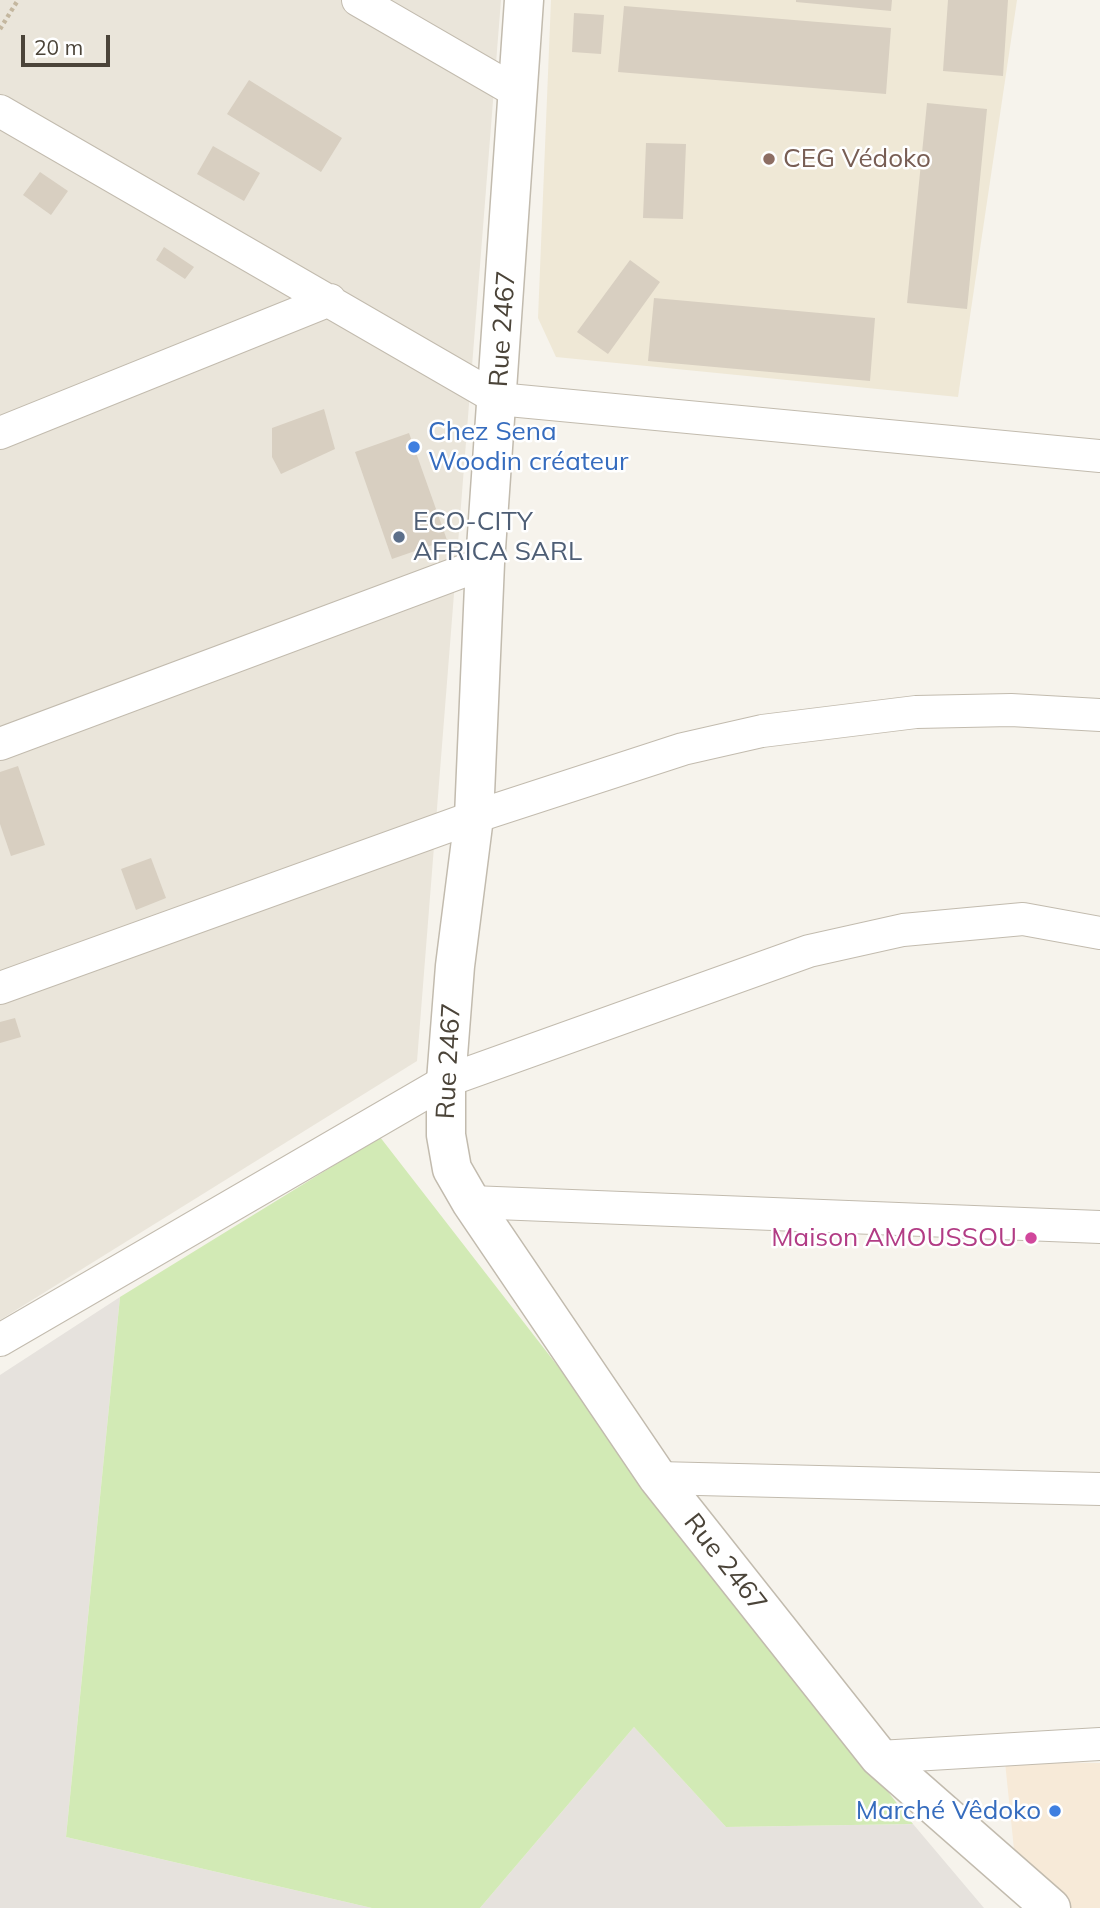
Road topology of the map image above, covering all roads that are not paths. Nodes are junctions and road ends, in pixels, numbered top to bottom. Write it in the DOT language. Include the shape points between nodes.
graph roads {
  1 [pos="358,0"];
  2 [pos="524,0"];
  3 [pos="517,92"];
  4 [pos="0,111"];
  5 [pos="330,300"];
  6 [pos="498,399"];
  7 [pos="0,433"];
  8 [pos="1100,456"];
  9 [pos="485,564"];
  10 [pos="1100,715"];
  11 [pos="0,744"];
  12 [pos="474,817"];
  13 [pos="1100,933"];
  14 [pos="0,988"];
  15 [pos="446,1081"];
  16 [pos="471,1202"];
  17 [pos="1100,1227"];
  18 [pos="0,1340"];
  19 [pos="658,1478"];
  20 [pos="1100,1489"];
  21 [pos="1100,1744"];
  22 [pos="879,1757"];
  23 [pos="1051,1908"];
  1 -- 3 [label="street"];
  2 -- 3 [label="street, Rue 2467"];
  3 -- 6 [label="street, Rue 2467"];
  4 -- 5 [label="street"];
  5 -- 6 [label="street"];
  5 -- 7 [label="street"];
  6 -- 8 [label="street"];
  6 -- 9 [label="street, Rue 2467"];
  9 -- 11 [label="street"];
  9 -- 12 [label="street, Rue 2467"];
  10 -- 12 [label="street" via="1010,710 916,712 762,731 684,749"];
  12 -- 14 [label="street"];
  12 -- 15 [label="street, Rue 2467" via="454,966"];
  13 -- 15 [label="street" via="1023,919 903,929 823,947"];
  15 -- 16 [label="street, Rue 2467" via="446,1135 452,1168"];
  15 -- 18 [label="street"];
  16 -- 17 [label="street"];
  16 -- 19 [label="street, Rue 2467"];
  19 -- 20 [label="street"];
  19 -- 22 [label="street, Rue 2467"];
  21 -- 22 [label="street"];
  22 -- 23 [label="street, Rue 2467"];
}
